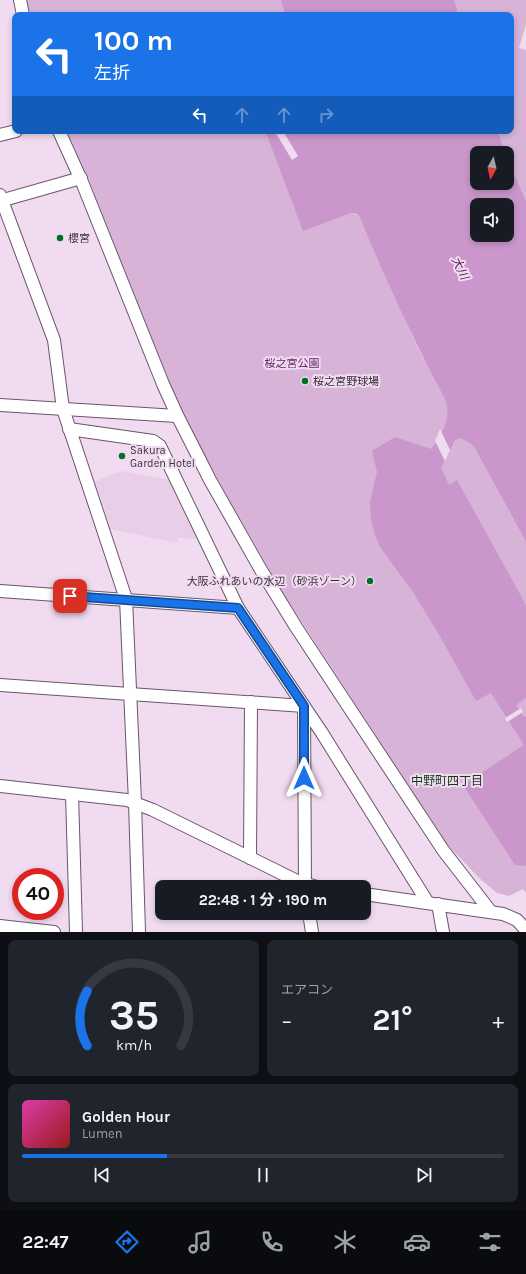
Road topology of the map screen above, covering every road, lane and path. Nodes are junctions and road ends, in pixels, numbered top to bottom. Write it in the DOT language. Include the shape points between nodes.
graph roads {
  1 [pos="20,0"];
  2 [pos="22,12"];
  3 [pos="12,132"];
  4 [pos="60,134"];
  5 [pos="0,135"];
  6 [pos="81,178"];
  7 [pos="1,199"];
  8 [pos="0,405"];
  9 [pos="63,409"];
  10 [pos="177,416"];
  11 [pos="69,429"];
  12 [pos="0,591"];
  13 [pos="126,599"];
  14 [pos="238,608"];
  15 [pos="0,685"];
  16 [pos="130,694"];
  17 [pos="251,702"];
  18 [pos="304,706"];
  19 [pos="0,786"];
  20 [pos="72,794"];
  21 [pos="135,802"];
  22 [pos="250,858"];
  23 [pos="296,880"];
  24 [pos="309,880"];
  25 [pos="371,895"];
  26 [pos="433,904"];
  27 [pos="491,912"];
  28 [pos="521,916"];
  29 [pos="310,920"];
  30 [pos="0,926"];
  31 [pos="526,930"];
  32 [pos="54,932"];
  33 [pos="76,932"];
  34 [pos="139,932"];
  35 [pos="312,932"];
  36 [pos="443,932"];
  1 -- 2 [label="street"];
  3 -- 5 [label="street"];
  4 -- 6 [label="street"];
  6 -- 7 [label="street"];
  6 -- 10 [label="street"];
  7 -- 9 [label="street" via="54,340"];
  8 -- 9 [label="street"];
  9 -- 10 [label="street"];
  9 -- 11 [label="street"];
  10 -- 27 [label="street" via="210,480 296,627 443,850"];
  11 -- 13 [label="street"];
  11 -- 14 [label="street" via="153,441 160,446"];
  12 -- 13 [label="street"];
  13 -- 14 [label="street"];
  13 -- 16 [label="street"];
  14 -- 18 [label="street"];
  15 -- 16 [label="street"];
  16 -- 17 [label="street"];
  16 -- 21 [label="street"];
  17 -- 18 [label="street"];
  17 -- 22 [label="street"];
  18 -- 24 [label="street"];
  18 -- 26 [label="street"];
  19 -- 20 [label="street"];
  20 -- 21 [label="street"];
  20 -- 33 [label="street"];
  21 -- 22 [label="street"];
  21 -- 34 [label="street"];
  22 -- 23 [label="street"];
  25 -- 26 [label="street"];
  26 -- 27 [label="street"];
  26 -- 36 [label="street"];
  27 -- 28 [label="street"];
  28 -- 31 [label="street"];
  29 -- 35 [label="street"];
  30 -- 32 [label="street"];
}
